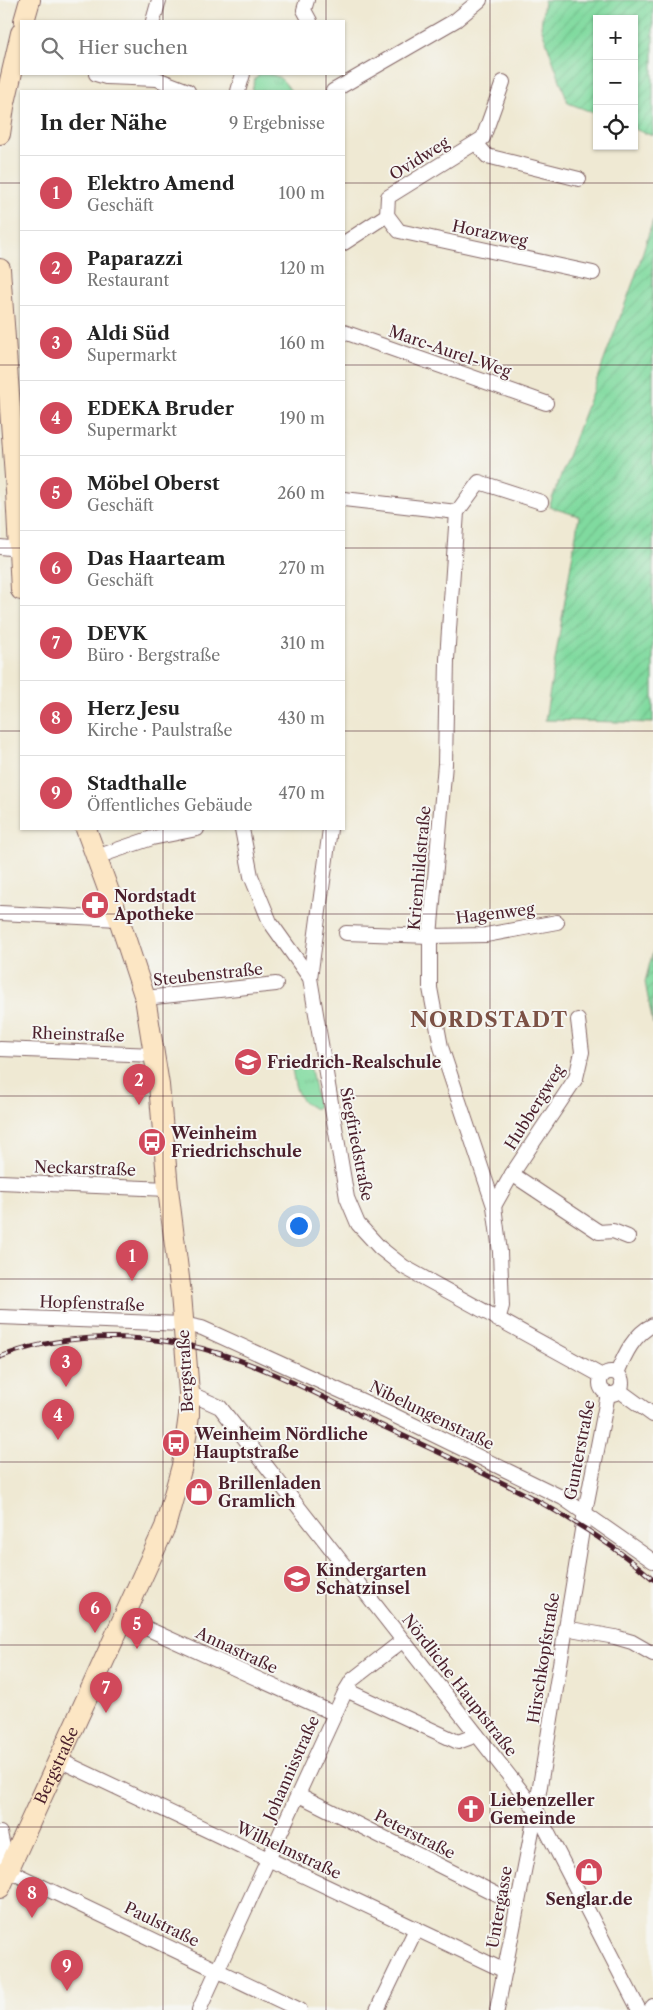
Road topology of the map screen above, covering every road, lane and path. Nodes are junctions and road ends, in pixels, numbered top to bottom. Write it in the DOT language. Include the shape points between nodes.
graph roads {
  1 [pos="30,0"];
  2 [pos="159,0"];
  3 [pos="307,0"];
  4 [pos="480,0"];
  5 [pos="24,20"];
  6 [pos="152,20"];
  7 [pos="309,20"];
  8 [pos="20,41"];
  9 [pos="98,75"];
  10 [pos="243,75"];
  11 [pos="135,76"];
  12 [pos="343,78"];
  13 [pos="503,82"];
  14 [pos="154,85"];
  15 [pos="182,90"];
  16 [pos="238,90"];
  17 [pos="334,90"];
  18 [pos="0,134"];
  19 [pos="476,143"];
  20 [pos="579,179"];
  21 [pos="387,215"];
  22 [pos="345,243"];
  23 [pos="0,269"];
  24 [pos="593,273"];
  25 [pos="345,332"];
  26 [pos="546,402"];
  27 [pos="19,491"];
  28 [pos="345,499"];
  29 [pos="541,502"];
  30 [pos="457,512"];
  31 [pos="10,548"];
  32 [pos="20,586"];
  33 [pos="86,830"];
  34 [pos="192,830"];
  35 [pos="242,830"];
  36 [pos="330,830"];
  37 [pos="96,857"];
  38 [pos="0,913"];
  39 [pos="119,919"];
  40 [pos="557,922"];
  41 [pos="346,933"];
  42 [pos="430,936"];
  43 [pos="310,978"];
  44 [pos="276,984"];
  45 [pos="145,998"];
  46 [pos="578,1020"];
  47 [pos="0,1048"];
  48 [pos="155,1055"];
  49 [pos="512,1174"];
  50 [pos="0,1182"];
  51 [pos="168,1189"];
  52 [pos="494,1206"];
  53 [pos="628,1237"];
  54 [pos="0,1317"];
  55 [pos="498,1320"];
  56 [pos="183,1324"];
  57 [pos="653,1324"];
  58 [pos="617,1373"];
  59 [pos="602,1376"];
  60 [pos="189,1393"];
  61 [pos="614,1393"];
  62 [pos="653,1415"];
  63 [pos="585,1512"];
  64 [pos="653,1561"];
  65 [pos="124,1618"];
  66 [pos="565,1628"];
  67 [pos="402,1641"];
  68 [pos="653,1654"];
  69 [pos="346,1690"];
  70 [pos="335,1714"];
  71 [pos="477,1735"];
  72 [pos="59,1760"];
  73 [pos="299,1795"];
  74 [pos="536,1810"];
  75 [pos="0,1833"];
  76 [pos="269,1860"];
  77 [pos="3,1875"];
  78 [pos="516,1904"];
  79 [pos="416,1929"];
  80 [pos="219,1971"];
  81 [pos="505,1972"];
  82 [pos="653,2006"];
  83 [pos="199,2010"];
  84 [pos="300,2010"];
  85 [pos="377,2010"];
  86 [pos="497,2010"];
  87 [pos="640,2010"];
  88 [pos="650,2010"];
  1 -- 5 [label="main road"];
  2 -- 6 [label="street"];
  3 -- 7 [label="street" via="304,10"];
  4 -- 12 [label="street" via="456,20"];
  8 -- 18 [label="main road" via="5,98"];
  9 -- 11 [label="street" via="106,78"];
  10 -- 16 [label="street"];
  11 -- 14 [label="street"];
  12 -- 17 [label="street"];
  13 -- 19 [label="street, Ovidweg" via="483,138"];
  14 -- 15 [label="street"];
  19 -- 20 [label="street, Ovidweg" via="487,156"];
  19 -- 21 [label="street, Ovidweg" via="388,197"];
  21 -- 22 [label="street"];
  21 -- 24 [label="street, Horazweg" via="398,231"];
  23 -- 27 [label="main road"];
  25 -- 26 [label="street, Marc-Aurel-Weg"];
  27 -- 31 [label="main road"];
  28 -- 30 [label="street"];
  29 -- 30 [label="street" via="479,482"];
  30 -- 42 [label="street, Kriemhildstraße" via="447,659 445,764"];
  31 -- 32 [label="main road"];
  33 -- 37 [label="main road, Bergstraße"];
  34 -- 37 [label="street" via="152,838"];
  35 -- 43 [label="street, Siegfriedstraße" via="251,876 270,922"];
  36 -- 43 [label="street"];
  37 -- 39 [label="main road, Bergstraße"];
  38 -- 39 [label="street"];
  39 -- 45 [label="main road, Bergstraße"];
  40 -- 42 [label="street, Hagenweg" via="486,935"];
  41 -- 42 [label="street, Hagenweg"];
  42 -- 52 [label="street, Kriemhildstraße" via="430,988 441,1047"];
  43 -- 55 [label="street, Siegfriedstraße" via="347,1198 358,1224 380,1248 404,1266"];
  44 -- 45 [label="street, Steubenstraße"];
  45 -- 48 [label="main road, Bergstraße"];
  46 -- 49 [label="street, Hubbergweg" via="582,1052 576,1078"];
  47 -- 48 [label="street, Rheinstraße"];
  48 -- 51 [label="main road, Bergstraße"];
  49 -- 52 [label="street, Hubbergweg"];
  49 -- 53 [label="street" via="599,1232 613,1231"];
  50 -- 51 [label="street, Neckarstraße"];
  51 -- 56 [label="main road, Bergstraße"];
  52 -- 55 [label="street, Kriemhildstraße" via="502,1306"];
  54 -- 56 [label="street, Hopfenstraße"];
  55 -- 59 [label="street, Siegfriedstraße"];
  56 -- 60 [label="main road, Bergstraße"];
  56 -- 63 [label="street, Nibelungenstraße" via="202,1328 389,1413 563,1498"];
  57 -- 58 [label="street" via="644,1329 626,1352"];
  58 -- 59 [label="street" via="606,1372"];
  58 -- 61 [label="street" via="623,1385"];
  59 -- 61 [label="street" via="600,1384 604,1392"];
  60 -- 65 [label="main road, Bergstraße" via="182,1466 165,1527"];
  60 -- 67 [label="street, Nördliche Hauptstraße" via="220,1407"];
  61 -- 62 [label="street"];
  61 -- 63 [label="street, Gunterstraße"];
  63 -- 64 [label="street, Nibelungenstraße"];
  63 -- 66 [label="street, Hirschkopfstraße"];
  65 -- 70 [label="street, Annastraße"];
  65 -- 72 [label="main road, Bergstraße"];
  66 -- 68 [label="street" via="632,1642"];
  66 -- 74 [label="street, Hirschkopfstraße"];
  67 -- 69 [label="street, Johannisstraße" via="352,1680"];
  67 -- 71 [label="street, Nördliche Hauptstraße"];
  69 -- 70 [label="street, Johannisstraße"];
  69 -- 71 [label="street" via="458,1742"];
  70 -- 73 [label="street, Johannisstraße"];
  71 -- 74 [label="street, Nördliche Hauptstraße"];
  72 -- 76 [label="street, Wilhelmstraße"];
  72 -- 77 [label="main road, Bergstraße"];
  73 -- 76 [label="street, Johannisstraße"];
  73 -- 78 [label="street, Peterstraße"];
  74 -- 78 [label="street, Untergasse"];
  74 -- 87 [label="street, Nördliche Hauptstraße"];
  75 -- 77 [label="street"];
  76 -- 79 [label="street, Wilhelmstraße"];
  76 -- 80 [label="street, Johannisstraße"];
  77 -- 80 [label="street, Paulstraße"];
  78 -- 81 [label="street, Untergasse"];
  79 -- 81 [label="street, Wilhelmstraße"];
  79 -- 85 [label="street"];
  80 -- 83 [label="street, Johannisstraße"];
  80 -- 84 [label="street, Paulstraße"];
  81 -- 86 [label="street, Untergasse"];
  82 -- 88 [label="street"];
}
